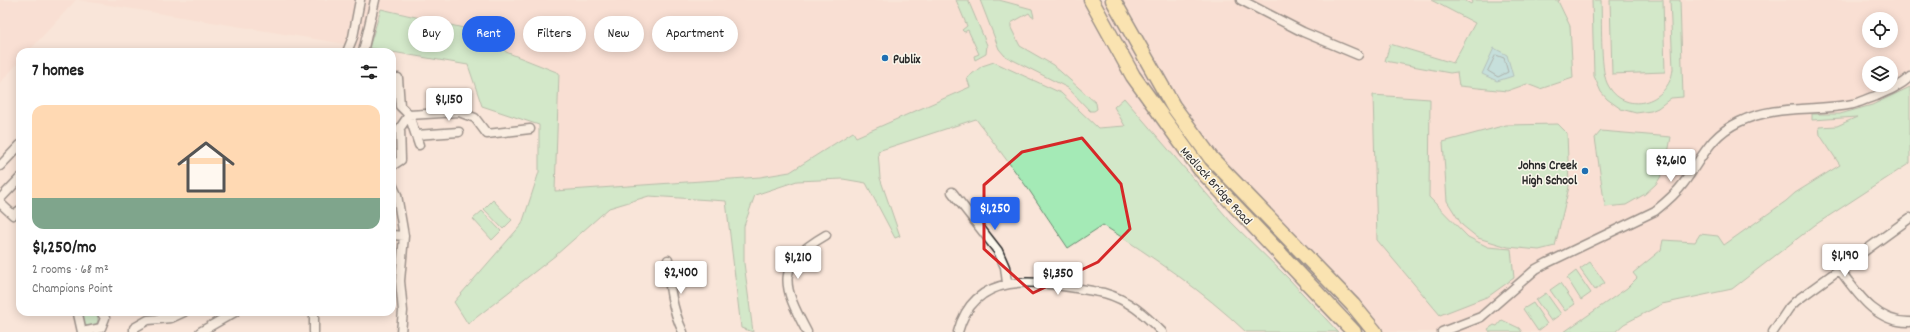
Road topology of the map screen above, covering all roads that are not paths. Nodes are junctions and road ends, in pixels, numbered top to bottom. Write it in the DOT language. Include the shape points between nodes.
graph roads {
  1 [pos="360,0"];
  2 [pos="375,0"];
  3 [pos="1090,0"];
  4 [pos="1112,0"];
  5 [pos="1241,0"];
  6 [pos="349,48"];
  7 [pos="364,48"];
  8 [pos="1358,55"];
  9 [pos="1910,77"];
  10 [pos="398,78"];
  11 [pos="409,115"];
  12 [pos="530,129"];
  13 [pos="459,132"];
  14 [pos="416,135"];
  15 [pos="419,145"];
  16 [pos="16,149"];
  17 [pos="396,163"];
  18 [pos="0,166"];
  19 [pos="16,182"];
  20 [pos="952,192"];
  21 [pos="396,193"];
  22 [pos="0,199"];
  23 [pos="0,203"];
  24 [pos="16,213"];
  25 [pos="1910,218"];
  26 [pos="396,235"];
  27 [pos="826,235"];
  28 [pos="404,236"];
  29 [pos="668,260"];
  30 [pos="1839,270"];
  31 [pos="1007,283"];
  32 [pos="78,316"];
  33 [pos="104,316"];
  34 [pos="175,316"];
  35 [pos="228,316"];
  36 [pos="314,316"];
  37 [pos="1910,322"];
  38 [pos="82,332"];
  39 [pos="134,332"];
  40 [pos="200,332"];
  41 [pos="314,332"];
  42 [pos="401,332"];
  43 [pos="683,332"];
  44 [pos="807,332"];
  45 [pos="958,332"];
  46 [pos="1162,332"];
  47 [pos="1354,332"];
  48 [pos="1375,332"];
  49 [pos="1442,332"];
  50 [pos="1773,332"];
  1 -- 6 [label="street"];
  2 -- 7 [label="street"];
  3 -- 47 [label="highway, Medlock Bridge Road" via="1133,76 1200,169"];
  4 -- 48 [label="highway, Medlock Bridge Road" via="1173,106 1211,158 1353,305"];
  5 -- 8 [label="street" via="1304,32"];
  9 -- 49 [label="street" via="1889,91 1854,104 1772,111 1754,115 1737,123 1713,141 1682,186 1670,200 1655,211 1536,269 1481,317"];
  10 -- 11 [label="street" via="400,106"];
  11 -- 12 [label="street" via="459,112 475,118 487,134"];
  11 -- 14 [label="street"];
  11 -- 17 [label="street" via="400,128 401,160"];
  13 -- 14 [label="street"];
  14 -- 15 [label="street"];
  16 -- 18 [label="street"];
  19 -- 22 [label="street"];
  20 -- 31 [label="street" via="998,251 1005,267"];
  21 -- 28 [label="street"];
  23 -- 24 [label="street" via="13,215"];
  25 -- 30 [label="street"];
  26 -- 28 [label="street"];
  27 -- 44 [label="street" via="798,254 787,279 791,302"];
  28 -- 42 [label="street" via="400,280 403,311"];
  29 -- 43 [label="street" via="672,303"];
  30 -- 37 [label="street" via="1871,308 1888,318"];
  30 -- 50 [label="street" via="1789,308"];
  31 -- 45 [label="street" via="977,300 963,317"];
  31 -- 46 [label="street" via="1032,282 1115,296 1136,307"];
  32 -- 38 [label="street"];
  33 -- 38 [label="street" via="101,328"];
  34 -- 39 [label="street" via="148,320 134,328"];
  35 -- 40 [label="street"];
  36 -- 41 [label="street"];
}
